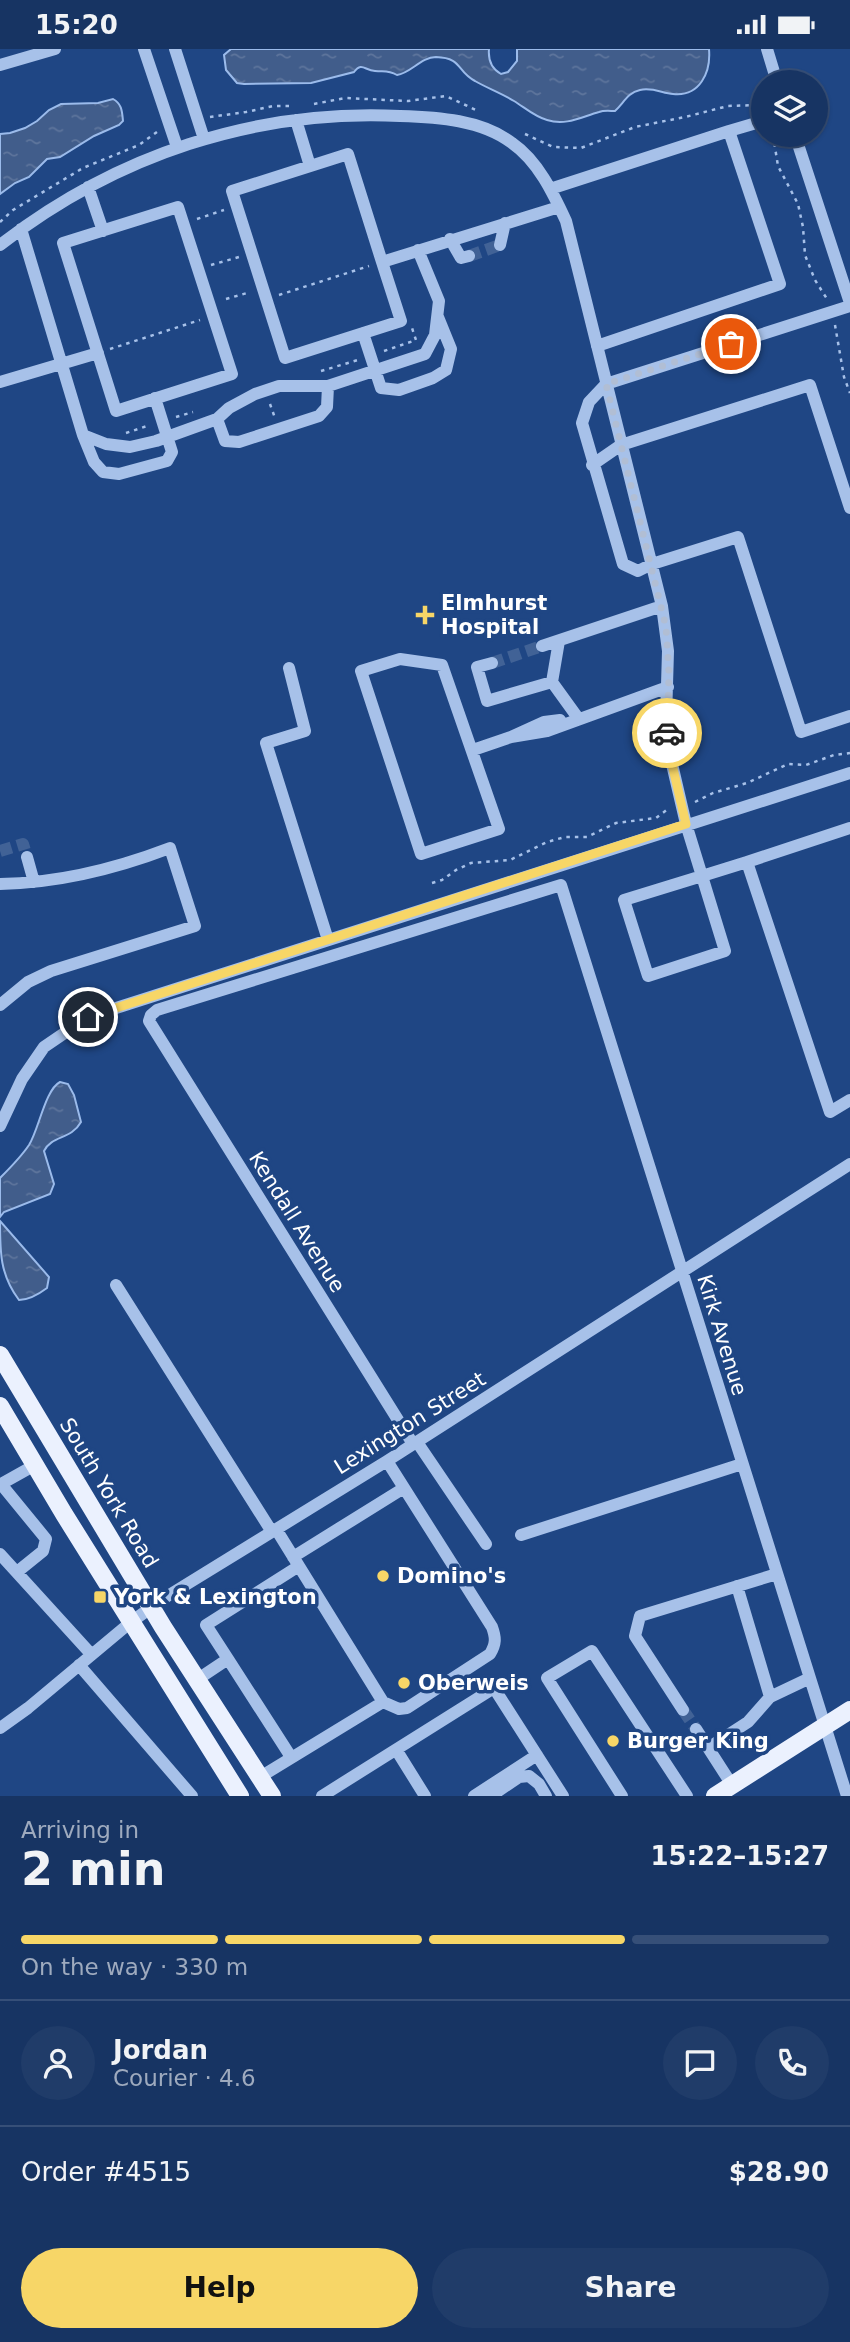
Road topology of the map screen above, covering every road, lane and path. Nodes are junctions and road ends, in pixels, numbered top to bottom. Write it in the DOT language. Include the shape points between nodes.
graph roads {
  1 [pos="55,49"];
  2 [pos="144,49"];
  3 [pos="175,49"];
  4 [pos="766,49"];
  5 [pos="0,65"];
  6 [pos="773,70"];
  7 [pos="296,120"];
  8 [pos="751,125"];
  9 [pos="729,131"];
  10 [pos="204,139"];
  11 [pos="177,147"];
  12 [pos="775,147"];
  13 [pos="799,147"];
  14 [pos="310,166"];
  15 [pos="88,187"];
  16 [pos="550,189"];
  17 [pos="237,206"];
  18 [pos="559,207"];
  19 [pos="184,223"];
  20 [pos="505,223"];
  21 [pos="21,229"];
  22 [pos="103,231"];
  23 [pos="450,239"];
  24 [pos="0,245"];
  25 [pos="500,245"];
  26 [pos="418,250"];
  27 [pos="252,253"];
  28 [pos="469,255"];
  29 [pos="382,262"];
  30 [pos="198,268"];
  31 [pos="247,293"];
  32 [pos="226,299"];
  33 [pos="267,299"];
  34 [pos="850,305"];
  35 [pos="831,312"];
  36 [pos="437,313"];
  37 [pos="213,316"];
  38 [pos="363,333"];
  39 [pos="597,346"];
  40 [pos="98,353"];
  41 [pos="63,363"];
  42 [pos="375,371"];
  43 [pos="0,381"];
  44 [pos="606,384"];
  45 [pos="328,386"];
  46 [pos="266,390"];
  47 [pos="850,393"];
  48 [pos="155,398"];
  49 [pos="217,419"];
  50 [pos="278,429"];
  51 [pos="83,435"];
  52 [pos="167,437"];
  53 [pos="621,445"];
  54 [pos="593,465"];
  55 [pos="850,508"];
  56 [pos="652,564"];
  57 [pos="662,605"];
  58 [pos="559,641"];
  59 [pos="542,646"];
  60 [pos="492,663"];
  61 [pos="289,668"];
  62 [pos="552,682"];
  63 [pos="668,687"];
  64 [pos="850,716"];
  65 [pos="578,718"];
  66 [pos="472,750"];
  67 [pos="850,753"];
  68 [pos="850,773"];
  69 [pos="682,805"];
  70 [pos="686,824"];
  71 [pos="850,828"];
  72 [pos="27,857"];
  73 [pos="747,862"];
  74 [pos="702,876"];
  75 [pos="34,882"];
  76 [pos="432,883"];
  77 [pos="0,884"];
  78 [pos="328,940"];
  79 [pos="0,1005"];
  80 [pos="149,1021"];
  81 [pos="850,1100"];
  82 [pos="0,1126"];
  83 [pos="850,1164"];
  84 [pos="682,1272"];
  85 [pos="116,1285"];
  86 [pos="0,1355"];
  87 [pos="0,1406"];
  88 [pos="415,1443"];
  89 [pos="387,1461"];
  90 [pos="742,1464"];
  91 [pos="35,1465"];
  92 [pos="1,1483"];
  93 [pos="404,1488"];
  94 [pos="274,1531"];
  95 [pos="521,1535"];
  96 [pos="486,1544"];
  97 [pos="0,1554"];
  98 [pos="296,1561"];
  99 [pos="17,1572"];
  100 [pos="777,1574"];
  101 [pos="737,1586"];
  102 [pos="151,1607"];
  103 [pos="131,1622"];
  104 [pos="91,1654"];
  105 [pos="228,1659"];
  106 [pos="79,1665"];
  107 [pos="810,1678"];
  108 [pos="198,1679"];
  109 [pos="771,1697"];
  110 [pos="383,1702"];
  111 [pos="683,1710"];
  112 [pos="850,1710"];
  113 [pos="825,1726"];
  114 [pos="0,1727"];
  115 [pos="696,1729"];
  116 [pos="708,1748"];
  117 [pos="397,1751"];
  118 [pos="537,1755"];
  119 [pos="291,1757"];
  120 [pos="260,1777"];
  121 [pos="733,1785"];
  122 [pos="192,1796"];
  123 [pos="240,1796"];
  124 [pos="272,1796"];
  125 [pos="322,1796"];
  126 [pos="425,1796"];
  127 [pos="474,1796"];
  128 [pos="491,1796"];
  129 [pos="546,1796"];
  130 [pos="564,1796"];
  131 [pos="622,1796"];
  132 [pos="687,1796"];
  133 [pos="715,1796"];
  134 [pos="847,1796"];
  1 -- 5 [label="street"];
  2 -- 11 [label="street"];
  3 -- 10 [label="street"];
  4 -- 6 [label="street"];
  7 -- 10 [label="street"];
  7 -- 14 [label="street"];
  7 -- 16 [label="street" via="423,116 494,131 514,144"];
  8 -- 9 [label="street"];
  9 -- 16 [label="street"];
  9 -- 39 [label="street" via="780,284"];
  10 -- 11 [label="street"];
  11 -- 15 [label="street"];
  12 -- 35 [label="path" via="778,166 798,204 805,255"];
  13 -- 34 [label="street"];
  14 -- 17 [label="street" via="232,191"];
  14 -- 29 [label="street" via="348,154"];
  15 -- 21 [label="street"];
  15 -- 22 [label="street"];
  16 -- 18 [label="street"];
  17 -- 19 [label="path"];
  17 -- 27 [label="street"];
  18 -- 20 [label="street"];
  18 -- 39 [label="street"];
  19 -- 22 [label="street" via="178,207"];
  19 -- 30 [label="street"];
  20 -- 23 [label="street"];
  20 -- 25 [label="street"];
  21 -- 24 [label="street"];
  21 -- 41 [label="street"];
  22 -- 40 [label="street" via="63,243"];
  23 -- 26 [label="street"];
  23 -- 28 [label="street" via="461,258"];
  26 -- 29 [label="street"];
  26 -- 36 [label="street" via="439,301"];
  27 -- 30 [label="path"];
  27 -- 33 [label="street"];
  29 -- 33 [label="path"];
  29 -- 38 [label="street" via="401,321"];
  30 -- 37 [label="street"];
  31 -- 32 [label="path"];
  33 -- 38 [label="street" via="285,358"];
  34 -- 35 [label="street"];
  35 -- 44 [label="street"];
  35 -- 47 [label="path"];
  36 -- 42 [label="street" via="435,335 425,354"];
  36 -- 42 [label="street" via="451,349 446,370 399,390 381,388"];
  37 -- 40 [label="path"];
  37 -- 48 [label="street" via="232,374"];
  38 -- 42 [label="street"];
  39 -- 44 [label="street"];
  40 -- 41 [label="street"];
  40 -- 48 [label="street" via="116,411"];
  41 -- 43 [label="street"];
  41 -- 51 [label="street"];
  42 -- 45 [label="street"];
  44 -- 53 [label="street"];
  44 -- 54 [label="street" via="589,403 582,423"];
  45 -- 46 [label="street"];
  45 -- 50 [label="street" via="327,407 319,416"];
  46 -- 49 [label="street"];
  46 -- 50 [label="path"];
  48 -- 52 [label="street"];
  49 -- 50 [label="street" via="225,441 239,442"];
  49 -- 52 [label="street"];
  51 -- 52 [label="street" via="130,447"];
  51 -- 52 [label="street" via="94,463 103,472 119,474 167,461 172,452"];
  53 -- 54 [label="street"];
  53 -- 55 [label="street" via="810,385"];
  53 -- 56 [label="street"];
  54 -- 56 [label="street" via="623,564 638,571"];
  56 -- 57 [label="street"];
  56 -- 64 [label="street" via="738,537 801,731"];
  57 -- 58 [label="street"];
  57 -- 63 [label="street"];
  58 -- 59 [label="street"];
  58 -- 62 [label="street"];
  60 -- 62 [label="street" via="477,667 487,701"];
  61 -- 78 [label="street" via="305,730 267,743"];
  62 -- 65 [label="street"];
  63 -- 65 [label="street"];
  63 -- 69 [label="street" via="668,747"];
  65 -- 66 [label="street"];
  66 -- 66 [label="street" via="442,665 400,659 361,671 421,854 499,829"];
  67 -- 69 [label="path" via="806,765 788,764"];
  68 -- 70 [label="street"];
  69 -- 70 [label="street"];
  69 -- 76 [label="path" via="656,818 616,823 587,837 547,842 510,860 471,863"];
  70 -- 74 [label="street"];
  70 -- 78 [label="street"];
  71 -- 73 [label="street"];
  72 -- 75 [label="street"];
  73 -- 74 [label="street"];
  73 -- 81 [label="street" via="830,1112"];
  74 -- 74 [label="street" via="725,951 648,976 624,900"];
  75 -- 77 [label="street"];
  75 -- 79 [label="street" via="97,871 170,848 195,926 51,971 28,982"];
  78 -- 82 [label="street" via="88,1017 44,1047 22,1079"];
  80 -- 84 [label="street, Kirk Avenue" via="157,1010 561,884"];
  80 -- 88 [label="street, Kendall Avenue"];
  83 -- 84 [label="street, Lexington Street"];
  84 -- 88 [label="street, Lexington Street"];
  84 -- 90 [label="street, Kirk Avenue"];
  85 -- 94 [label="street"];
  86 -- 102 [label="main road, South York Road"];
  87 -- 91 [label="main road"];
  88 -- 89 [label="street, Lexington Street"];
  88 -- 96 [label="street, Kendall Avenue"];
  89 -- 93 [label="street"];
  89 -- 94 [label="street, Lexington Street"];
  90 -- 95 [label="street"];
  90 -- 100 [label="street, Kirk Avenue"];
  91 -- 92 [label="street"];
  91 -- 103 [label="main road"];
  92 -- 99 [label="street" via="46,1539 43,1551"];
  93 -- 98 [label="street"];
  93 -- 110 [label="street" via="496,1637 490,1654 407,1708"];
  94 -- 98 [label="street"];
  94 -- 102 [label="street, Lexington Street"];
  97 -- 99 [label="street"];
  98 -- 105 [label="street" via="206,1625"];
  98 -- 110 [label="street"];
  99 -- 104 [label="street"];
  100 -- 101 [label="street"];
  100 -- 107 [label="street, Kirk Avenue"];
  101 -- 109 [label="street"];
  101 -- 111 [label="street" via="640,1616 635,1636"];
  102 -- 103 [label="street, Lexington Street"];
  102 -- 108 [label="main road, South York Road"];
  103 -- 104 [label="street, Lexington Street"];
  103 -- 123 [label="main road"];
  104 -- 106 [label="street, Lexington Street"];
  105 -- 108 [label="street"];
  105 -- 119 [label="street"];
  106 -- 114 [label="street, Lexington Street"];
  106 -- 122 [label="street"];
  107 -- 109 [label="street"];
  107 -- 113 [label="street, Kirk Avenue"];
  108 -- 120 [label="main road, South York Road"];
  109 -- 116 [label="street" via="748,1722"];
  110 -- 119 [label="street"];
  112 -- 113 [label="main road"];
  113 -- 121 [label="main road"];
  113 -- 134 [label="street, Kirk Avenue"];
  115 -- 116 [label="street"];
  116 -- 121 [label="street"];
  117 -- 118 [label="street" via="494,1688"];
  117 -- 125 [label="street"];
  117 -- 126 [label="street"];
  118 -- 127 [label="street"];
  118 -- 130 [label="street"];
  119 -- 120 [label="street"];
  120 -- 124 [label="main road, South York Road"];
  121 -- 133 [label="main road"];
  128 -- 129 [label="street" via="519,1777 529,1776"];
  131 -- 132 [label="street" via="547,1678 592,1651"];
}
